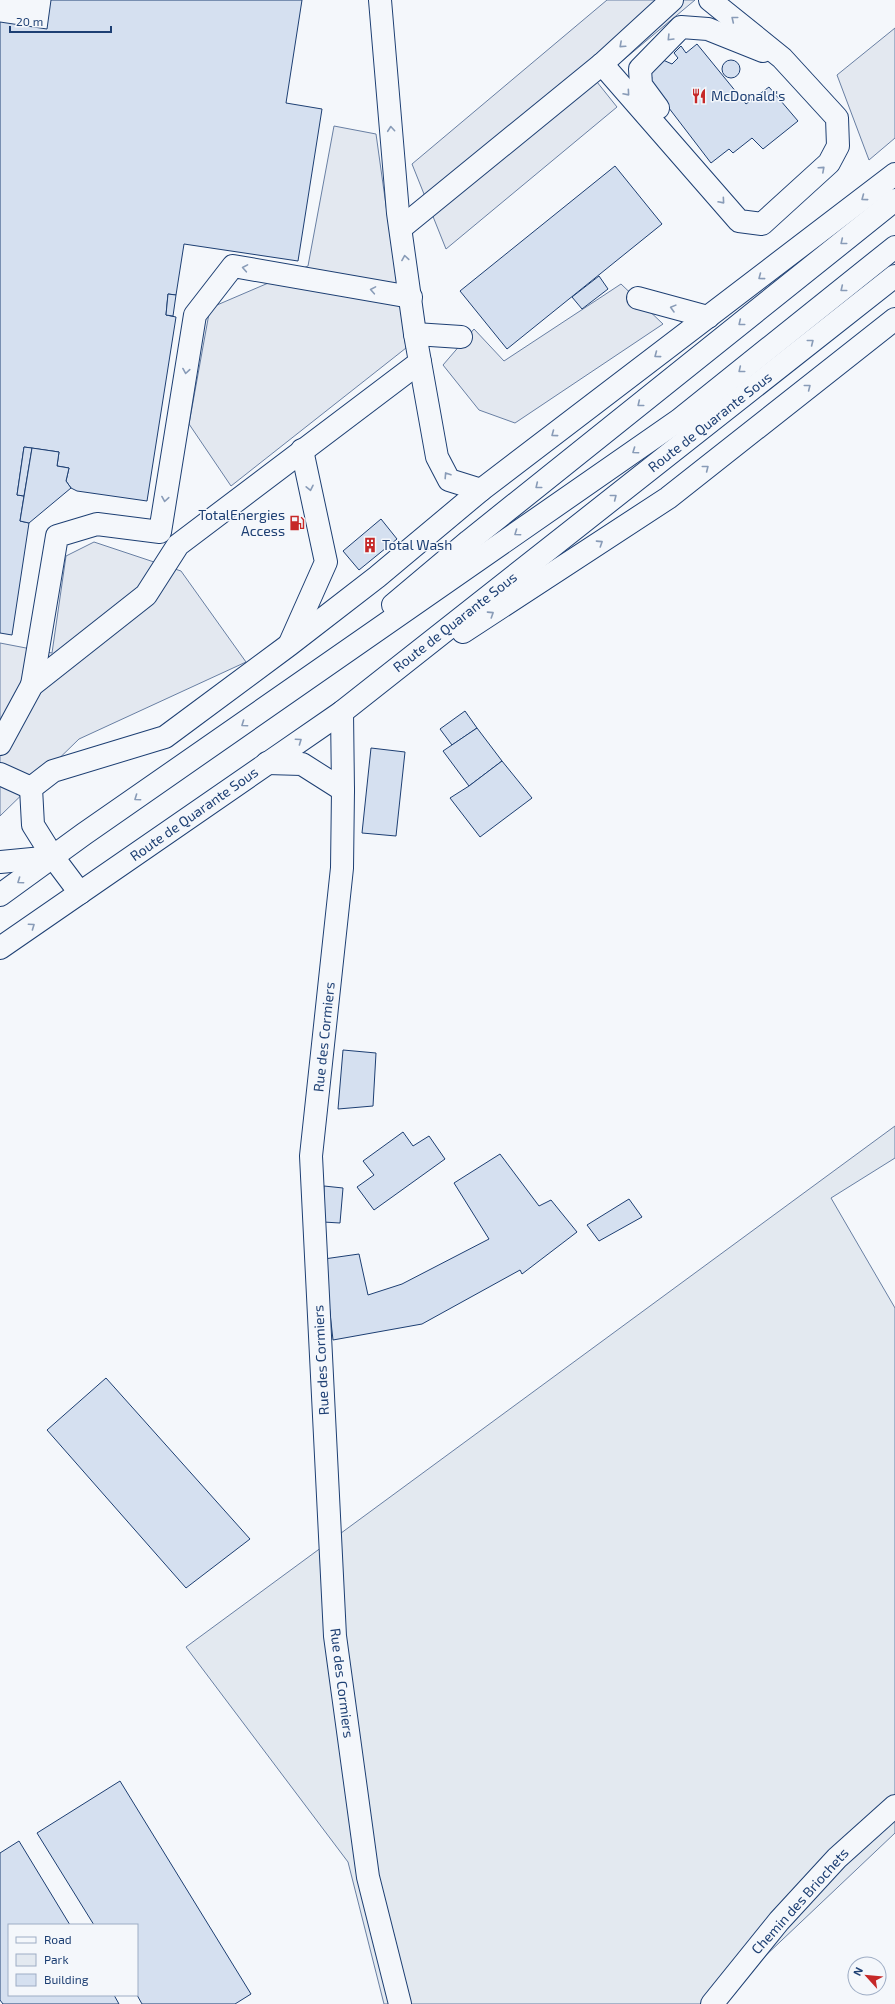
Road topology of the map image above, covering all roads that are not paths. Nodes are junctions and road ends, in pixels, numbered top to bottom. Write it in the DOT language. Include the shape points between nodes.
graph roads {
  1 [pos="380,0"];
  2 [pos="672,0"];
  3 [pos="710,0"];
  4 [pos="782,58"];
  5 [pos="602,64"];
  6 [pos="895,174"];
  7 [pos="705,182"];
  8 [pos="895,200"];
  9 [pos="401,228"];
  10 [pos="895,247"];
  11 [pos="895,276"];
  12 [pos="411,297"];
  13 [pos="638,298"];
  14 [pos="708,317"];
  15 [pos="895,319"];
  16 [pos="415,334"];
  17 [pos="461,337"];
  18 [pos="420,362"];
  19 [pos="302,450"];
  20 [pos="481,490"];
  21 [pos="160,532"];
  22 [pos="178,545"];
  23 [pos="290,645"];
  24 [pos="32,685"];
  25 [pos="276,702"];
  26 [pos="342,712"];
  27 [pos="0,744"];
  28 [pos="267,763"];
  29 [pos="0,774"];
  30 [pos="31,788"];
  31 [pos="343,790"];
  32 [pos="53,858"];
  33 [pos="0,862"];
  34 [pos="80,893"];
  35 [pos="0,895"];
  36 [pos="0,948"];
  37 [pos="895,1806"];
  38 [pos="400,2004"];
  39 [pos="712,2004"];
  9 -- 1 [label="main road, one-way"];
  2 -- 5 [label="main road, one-way"];
  4 -- 3 [label="main road, one-way"];
  7 -- 4 [label="main road, one-way" via="739,221 762,224 829,163 838,146 837,118"];
  4 -- 7 [label="main road, one-way" via="708,29 681,27 640,69 641,85 691,150"];
  5 -- 7 [label="main road, one-way"];
  5 -- 9 [label="main road"];
  6 -- 14 [label="main road, one-way"];
  8 -- 25 [label="main road, one-way" via="476,536"];
  12 -- 9 [label="main road, one-way"];
  10 -- 25 [label="main road, Route de Quarante Sous, one-way" via="679,420"];
  26 -- 11 [label="main road, Route de Quarante Sous, one-way"];
  12 -- 16 [label="main road"];
  12 -- 21 [label="main road, one-way" via="233,266 195,315"];
  14 -- 13 [label="main road, one-way"];
  14 -- 20 [label="main road, one-way"];
  26 -- 15 [label="main road, one-way" via="668,498"];
  16 -- 17 [label="main road"];
  16 -- 18 [label="main road"];
  18 -- 19 [label="main road"];
  20 -- 18 [label="main road, one-way" via="449,480 437,458"];
  19 -- 22 [label="main road"];
  19 -- 23 [label="main road, one-way" via="326,562"];
  20 -- 23 [label="main road"];
  21 -- 22 [label="main road"];
  21 -- 24 [label="main road" via="97,524 57,536"];
  22 -- 24 [label="main road" via="146,595"];
  23 -- 30 [label="main road" via="165,737 53,772"];
  24 -- 27 [label="main road"];
  25 -- 32 [label="main road, Route de Quarante Sous, one-way"];
  28 -- 26 [label="main road, Route de Quarante Sous, one-way"];
  26 -- 31 [label="main road, Rue des Cormiers"];
  28 -- 31 [label="main road" via="302,764"];
  28 -- 34 [label="main road, Route de Quarante Sous"];
  29 -- 30 [label="main road"];
  30 -- 32 [label="main road" via="33,824"];
  31 -- 38 [label="main road, Rue des Cormiers" via="342,868 311,1156 335,1636 368,1877"];
  32 -- 33 [label="main road"];
  32 -- 34 [label="main road"];
  32 -- 35 [label="main road, Route de Quarante Sous, one-way"];
  36 -- 34 [label="main road, Route de Quarante Sous, one-way"];
  37 -- 39 [label="main road, Chemin des Briochets" via="837,1858 779,1921"];
}
